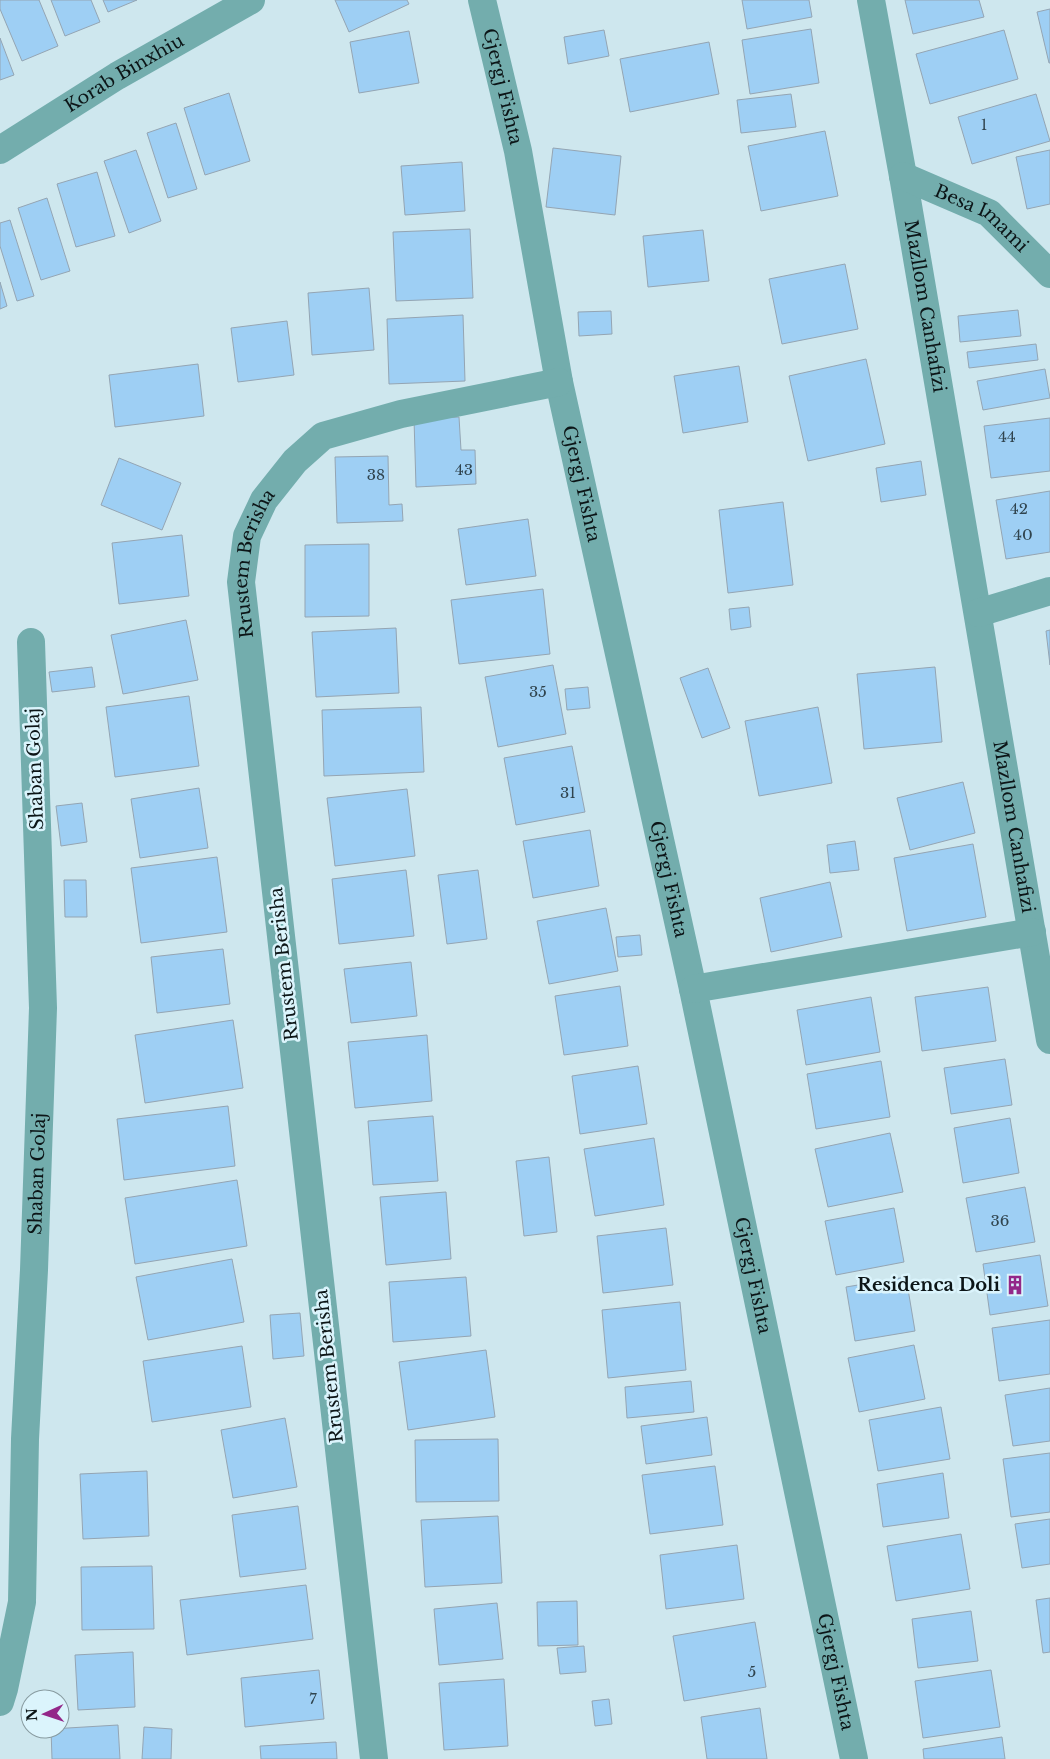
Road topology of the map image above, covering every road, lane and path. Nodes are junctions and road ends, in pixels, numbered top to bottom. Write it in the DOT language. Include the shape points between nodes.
graph roads {
  1 [pos="251,0"];
  2 [pos="482,0"];
  3 [pos="871,0"];
  4 [pos="0,150"];
  5 [pos="904,176"];
  6 [pos="1050,274"];
  7 [pos="559,382"];
  8 [pos="1050,591"];
  9 [pos="978,613"];
  10 [pos="31,642"];
  11 [pos="1032,932"];
  12 [pos="693,989"];
  13 [pos="1050,1040"];
  14 [pos="0,1702"];
  15 [pos="374,1759"];
  16 [pos="854,1759"];
  1 -- 4 [label="street, Korab Binxhiu" via="117,76"];
  2 -- 7 [label="street, Gjergj Fishta" via="518,152"];
  3 -- 5 [label="street, Mazllom Canhafizi"];
  5 -- 6 [label="street, Besa Imami" via="989,213"];
  5 -- 9 [label="street, Mazllom Canhafizi"];
  7 -- 12 [label="street, Gjergj Fishta"];
  7 -- 15 [label="street, Rrustem Berisha" via="401,414 323,436 295,461 264,500 247,536 241,582"];
  8 -- 9 [label="street"];
  9 -- 11 [label="street, Mazllom Canhafizi"];
  10 -- 14 [label="street, Shaban Golaj" via="43,1008 25,1439 22,1602"];
  11 -- 12 [label="street"];
  11 -- 13 [label="street, Mazllom Canhafizi"];
  12 -- 16 [label="street, Gjergj Fishta"];
}
